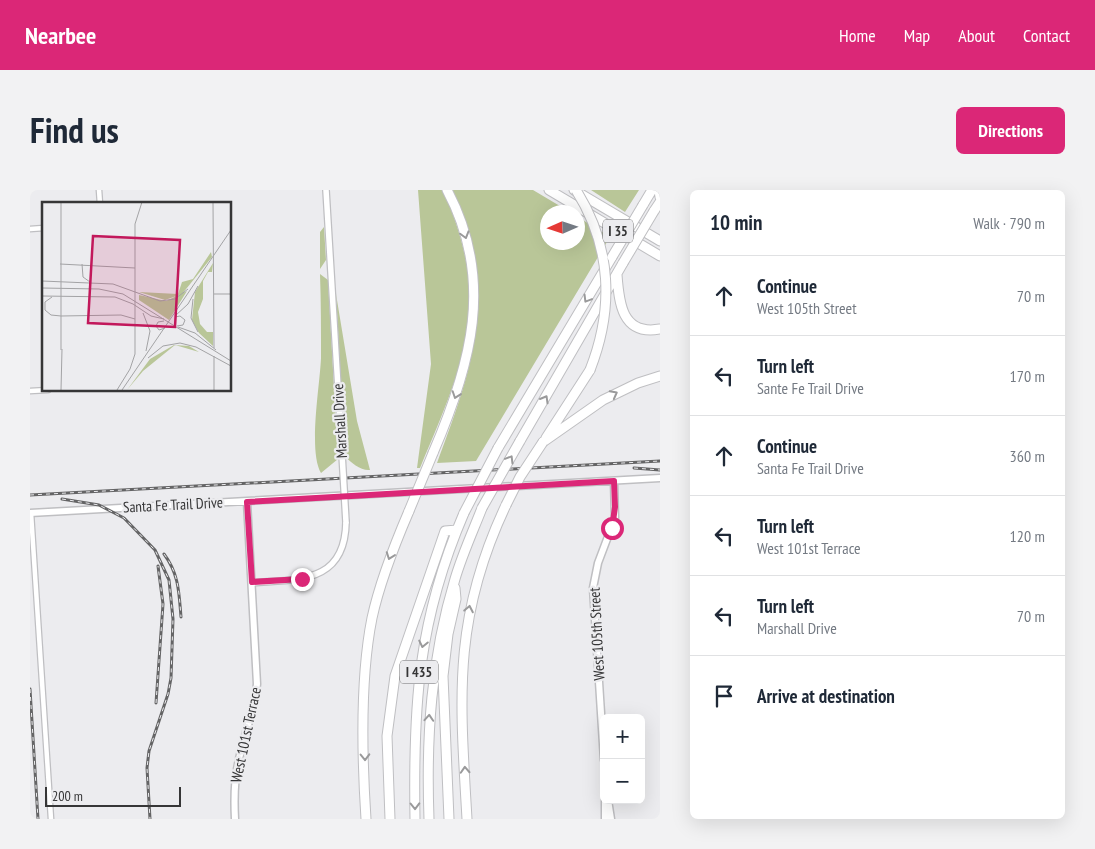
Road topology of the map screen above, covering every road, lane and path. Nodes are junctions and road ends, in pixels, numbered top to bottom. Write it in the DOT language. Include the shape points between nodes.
graph roads {
  1 [pos="326,190"];
  2 [pos="447,190"];
  3 [pos="550,190"];
  4 [pos="575,190"];
  5 [pos="585,190"];
  6 [pos="652,190"];
  7 [pos="659,190"];
  8 [pos="660,197"];
  9 [pos="594,202"];
  10 [pos="660,202"];
  11 [pos="660,241"];
  12 [pos="660,256"];
  13 [pos="617,275"];
  14 [pos="660,329"];
  15 [pos="660,376"];
  16 [pos="543,442"];
  17 [pos="660,478"];
  18 [pos="614,481"];
  19 [pos="247,502"];
  20 [pos="30,513"];
  21 [pos="457,530"];
  22 [pos="455,578"];
  23 [pos="252,582"];
  24 [pos="604,759"];
  25 [pos="604,804"];
  26 [pos="609,804"];
  27 [pos="366,818"];
  28 [pos="51,819"];
  29 [pos="235,819"];
  30 [pos="390,819"];
  31 [pos="415,819"];
  32 [pos="429,819"];
  33 [pos="449,819"];
  34 [pos="468,819"];
  35 [pos="605,819"];
  36 [pos="611,819"];
  1 -- 23 [label="street, Marshall Drive, bridge" via="346,522 342,548 323,572 302,579"];
  2 -- 27 [label="highway, one-way, bridge" via="469,253 474,294 473,322 461,381 380,588 367,654 364,708"];
  3 -- 12 [label="highway, I 35"];
  4 -- 9 [label="highway, I 35"];
  4 -- 16 [label="highway, bridge" via="587,208 599,237 607,303 590,370"];
  5 -- 9 [label="highway"];
  6 -- 21 [label="highway, I 435, one-way, bridge" via="498,448"];
  7 -- 8 [label="highway"];
  9 -- 11 [label="highway, I 35"];
  10 -- 13 [label="highway, I 435, bridge"];
  13 -- 14 [label="highway" via="620,305 626,317 641,328"];
  22 -- 13 [label="highway, I 435, one-way, bridge" via="482,508"];
  16 -- 15 [label="highway, one-way" via="603,400"];
  34 -- 16 [label="highway, one-way, bridge" via="461,702 465,635 475,583 506,505"];
  17 -- 18 [label="main road, Santa Fe Trail Drive"];
  18 -- 19 [label="main road, Santa Fe Trail Drive"];
  18 -- 24 [label="main road, West 105th Street" via="614,518 593,588"];
  19 -- 20 [label="main road, Santa Fe Trail Drive"];
  19 -- 23 [label="main road, West 101st Terrace"];
  20 -- 28 [label="street"];
  21 -- 30 [label="highway" via="445,531 395,676 387,736"];
  21 -- 31 [label="highway, I 435, one-way" via="432,604 421,659 414,722"];
  32 -- 22 [label="highway, I 435, one-way" via="427,766 431,692"];
  22 -- 33 [label="highway" via="456,599 443,676"];
  23 -- 29 [label="main road, West 101st Terrace" via="257,684 253,712 238,762"];
  25 -- 35 [label="main road"];
  26 -- 36 [label="main road"];
}
